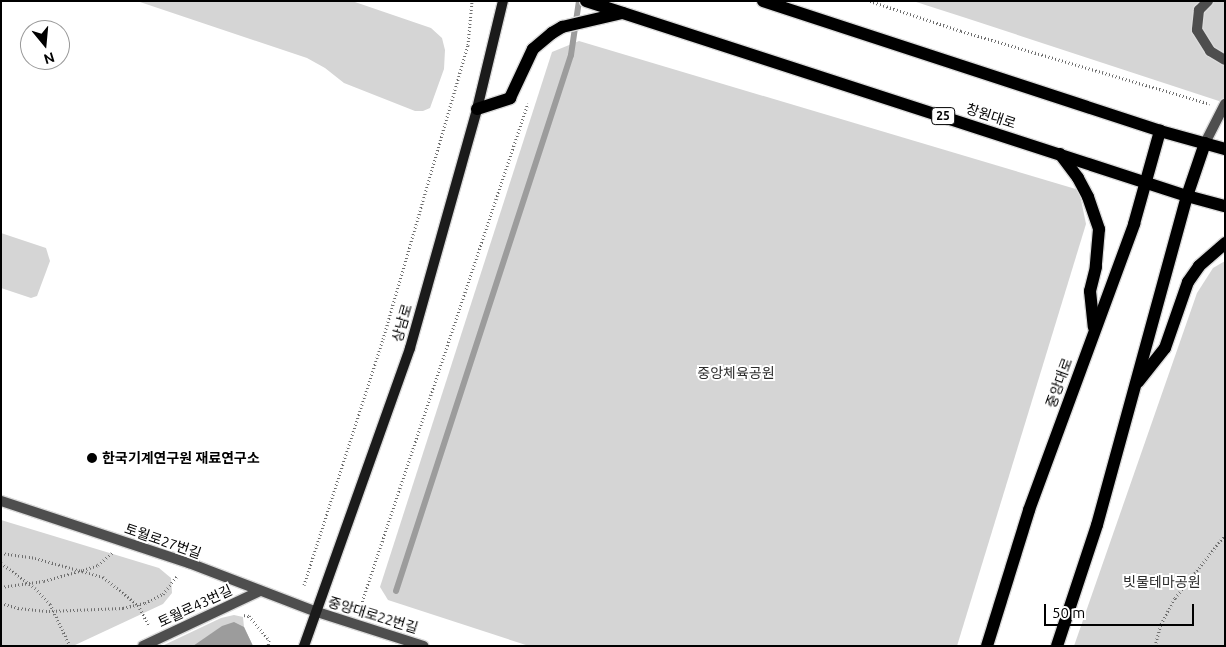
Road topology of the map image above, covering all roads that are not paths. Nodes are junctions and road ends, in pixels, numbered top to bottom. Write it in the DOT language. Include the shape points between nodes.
graph roads {
  1 [pos="503,1"];
  2 [pos="586,1"];
  3 [pos="763,1"];
  4 [pos="1208,1"];
  5 [pos="624,13"];
  6 [pos="1225,60"];
  7 [pos="1224,105"];
  8 [pos="476,109"];
  9 [pos="1160,131"];
  10 [pos="1205,143"];
  11 [pos="1225,149"];
  12 [pos="1060,154"];
  13 [pos="1146,182"];
  14 [pos="1187,196"];
  15 [pos="1225,206"];
  16 [pos="1225,243"];
  17 [pos="1094,330"];
  18 [pos="1135,386"];
  19 [pos="1,501"];
  20 [pos="260,592"];
  21 [pos="314,611"];
  22 [pos="143,646"];
  23 [pos="304,646"];
  24 [pos="424,646"];
  25 [pos="986,646"];
  26 [pos="1056,646"];
  1 -- 8 [label="main road, 상남로"];
  2 -- 5 [label="main road, 25"];
  3 -- 9 [label="main road"];
  4 -- 6 [label="street" via="1199,10 1197,30 1210,51"];
  5 -- 8 [label="main road" via="562,27 538,42 510,98"];
  5 -- 12 [label="main road, 창원대로 / 25"];
  7 -- 10 [label="street"];
  8 -- 21 [label="main road, 상남로" via="410,348"];
  9 -- 10 [label="main road"];
  9 -- 13 [label="main road, 중앙대로"];
  10 -- 11 [label="main road"];
  10 -- 14 [label="main road"];
  12 -- 13 [label="main road, 창원대로 / 25"];
  12 -- 17 [label="main road" via="1088,197 1098,229 1096,267 1090,291"];
  13 -- 14 [label="main road, 창원대로 / 25"];
  13 -- 17 [label="main road, 중앙대로" via="1134,224"];
  14 -- 15 [label="main road, 창원대로 / 25"];
  14 -- 18 [label="main road"];
  16 -- 18 [label="main road" via="1199,266 1188,282 1165,348"];
  17 -- 25 [label="main road, 중앙대로" via="1029,510"];
  18 -- 26 [label="main road" via="1097,525"];
  19 -- 20 [label="street, 토월로27번길" via="189,563"];
  20 -- 21 [label="street, 토월로27번길"];
  20 -- 22 [label="street, 토월로43번길"];
  21 -- 23 [label="main road, 상남로"];
  21 -- 24 [label="street, 중앙대로22번길"];
}
